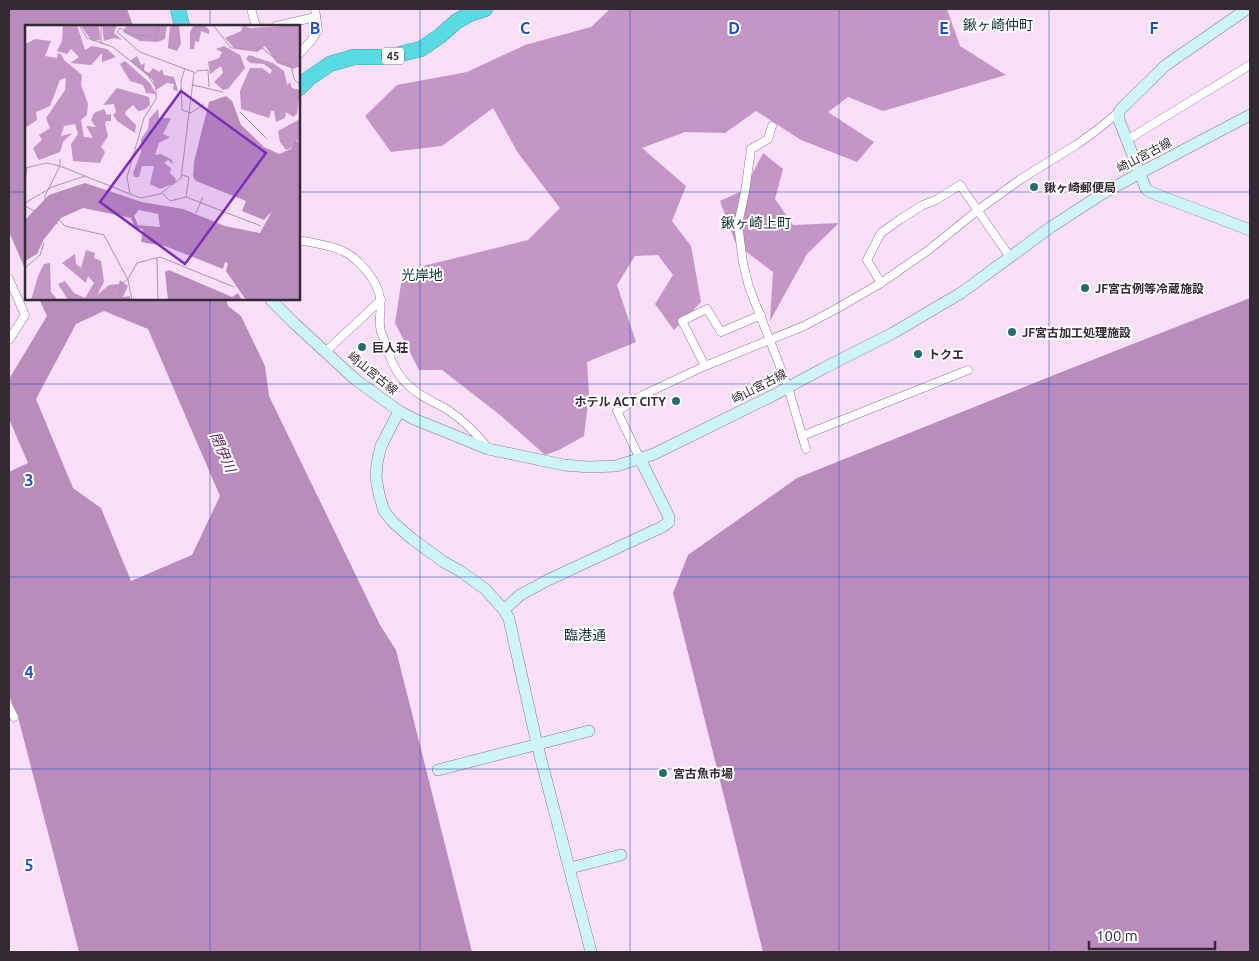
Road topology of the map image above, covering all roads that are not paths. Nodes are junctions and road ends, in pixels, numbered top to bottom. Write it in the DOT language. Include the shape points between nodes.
graph roads {
  1 [pos="178,9"];
  2 [pos="188,9"];
  3 [pos="251,9"];
  4 [pos="485,9"];
  5 [pos="1248,9"];
  6 [pos="316,13"];
  7 [pos="182,25"];
  8 [pos="192,25"];
  9 [pos="256,25"];
  10 [pos="279,25"];
  11 [pos="300,53"];
  12 [pos="1250,65"];
  13 [pos="300,87"];
  14 [pos="1119,112"];
  15 [pos="1250,115"];
  16 [pos="772,126"];
  17 [pos="1127,140"];
  18 [pos="1140,172"];
  19 [pos="978,210"];
  20 [pos="1250,230"];
  21 [pos="300,240"];
  22 [pos="1010,258"];
  23 [pos="9,279"];
  24 [pos="881,283"];
  25 [pos="271,300"];
  26 [pos="381,300"];
  27 [pos="761,315"];
  28 [pos="9,340"];
  29 [pos="770,340"];
  30 [pos="325,352"];
  31 [pos="705,366"];
  32 [pos="968,370"];
  33 [pos="788,387"];
  34 [pos="399,411"];
  35 [pos="802,436"];
  36 [pos="488,449"];
  37 [pos="806,449"];
  38 [pos="640,459"];
  39 [pos="504,610"];
  40 [pos="9,707"];
  41 [pos="14,717"];
  42 [pos="589,731"];
  43 [pos="537,744"];
  44 [pos="438,770"];
  45 [pos="621,855"];
  46 [pos="570,868"];
  47 [pos="591,952"];
  1 -- 7 [label="highway"];
  2 -- 8 [label="highway"];
  3 -- 9 [label="street"];
  4 -- 13 [label="highway, 45" via="457,21 420,49 388,57 354,57 330,64"];
  5 -- 14 [label="street" via="1166,65"];
  6 -- 10 [label="street"];
  6 -- 11 [label="street" via="318,30"];
  12 -- 17 [label="street"];
  14 -- 17 [label="street"];
  14 -- 19 [label="street" via="1076,146"];
  15 -- 18 [label="street, 崎山宮古線"];
  16 -- 27 [label="street" via="768,139 750,149 738,224 743,263"];
  17 -- 18 [label="street"];
  18 -- 20 [label="street" via="1150,192"];
  18 -- 22 [label="street, 崎山宮古線" via="1071,213"];
  19 -- 22 [label="street"];
  19 -- 24 [label="street"];
  19 -- 24 [label="street" via="960,185 881,233 868,260"];
  21 -- 26 [label="street" via="346,253 374,281"];
  22 -- 33 [label="street, 崎山宮古線" via="961,293 893,333"];
  23 -- 28 [label="street" via="25,314"];
  24 -- 29 [label="street" via="812,322"];
  25 -- 30 [label="street, 崎山宮古線"];
  26 -- 30 [label="street"];
  26 -- 36 [label="street" via="380,326 390,357 406,384 451,412"];
  27 -- 29 [label="street"];
  27 -- 31 [label="street" via="721,332 707,310 682,321"];
  29 -- 31 [label="street"];
  29 -- 33 [label="street"];
  30 -- 34 [label="street, 崎山宮古線" via="356,380"];
  31 -- 38 [label="street" via="616,411"];
  32 -- 35 [label="street"];
  33 -- 35 [label="street"];
  33 -- 38 [label="street, 崎山宮古線"];
  34 -- 36 [label="street, 崎山宮古線"];
  34 -- 39 [label="street" via="381,446 377,463 376,478 384,511 412,540 484,589"];
  35 -- 37 [label="street"];
  36 -- 38 [label="street, 崎山宮古線" via="580,466 616,466"];
  38 -- 39 [label="street" via="669,522 548,580 520,595"];
  39 -- 43 [label="street"];
  40 -- 41 [label="street"];
  42 -- 43 [label="street"];
  43 -- 44 [label="street"];
  43 -- 46 [label="street"];
  45 -- 46 [label="street"];
  46 -- 47 [label="street"];
}
